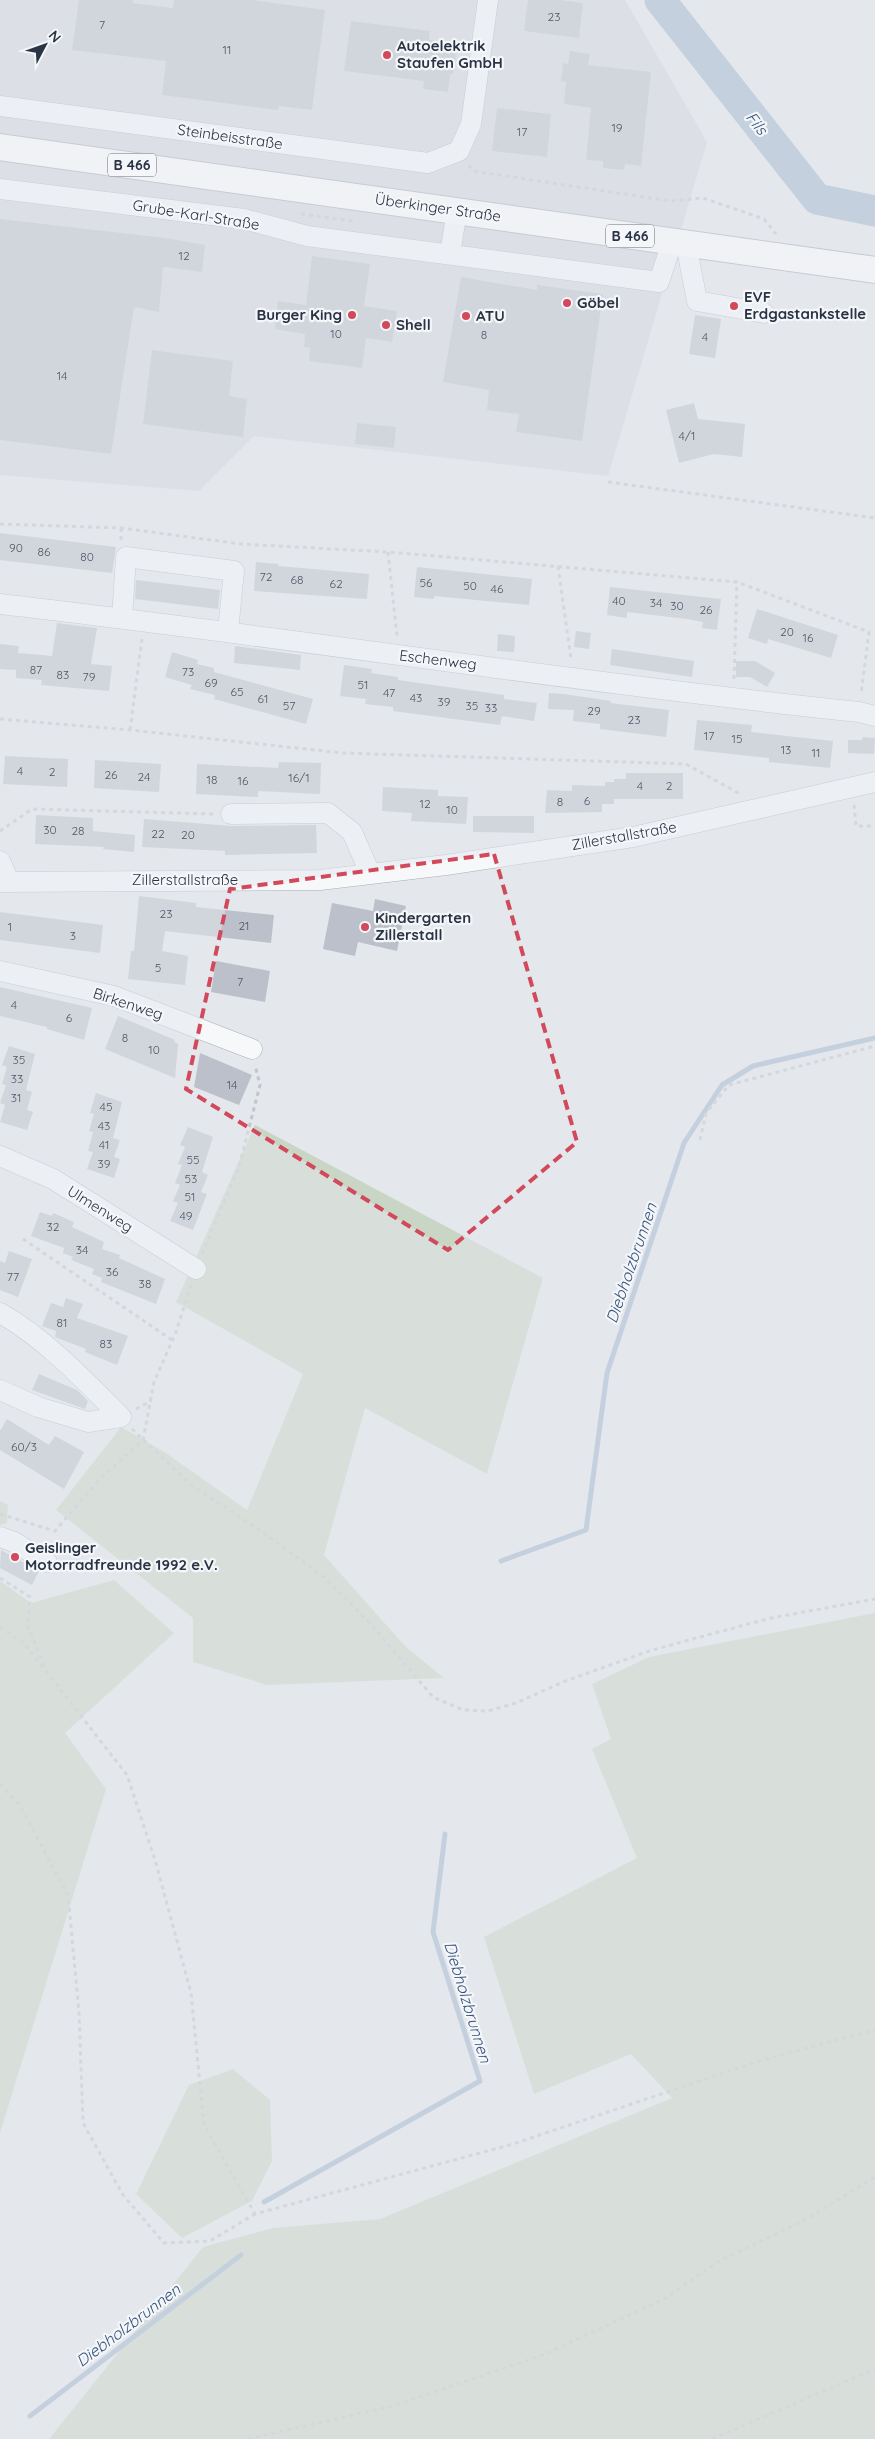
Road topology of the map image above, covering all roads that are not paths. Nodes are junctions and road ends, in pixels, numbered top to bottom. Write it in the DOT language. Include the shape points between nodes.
graph roads {
  1 [pos="488,0"];
  2 [pos="0,106"];
  3 [pos="0,147"];
  4 [pos="0,189"];
  5 [pos="456,210"];
  6 [pos="679,243"];
  7 [pos="450,254"];
  8 [pos="875,270"];
  9 [pos="764,313"];
  10 [pos="0,604"];
  11 [pos="122,618"];
  12 [pos="228,631"];
  13 [pos="871,714"];
  14 [pos="875,782"];
  15 [pos="231,814"];
  16 [pos="0,861"];
  17 [pos="370,873"];
  18 [pos="5,882"];
  19 [pos="0,971"];
  20 [pos="252,1049"];
  21 [pos="0,1156"];
  22 [pos="196,1270"];
  23 [pos="0,1313"];
  24 [pos="0,1390"];
  25 [pos="0,1538"];
  26 [pos="47,1562"];
  1 -- 2 [label="street, Steinbeisstraße" via="471,124 459,151 428,163"];
  3 -- 5 [label="main road, Überkinger Straße / B 466"];
  4 -- 7 [label="street, Grube-Karl-Straße" via="244,220 307,236"];
  5 -- 6 [label="main road, Überkinger Straße / B 466"];
  5 -- 7 [label="street"];
  6 -- 7 [label="street, Grube-Karl-Straße" via="659,282"];
  6 -- 8 [label="main road, Überkinger Straße / B 466"];
  6 -- 9 [label="street" via="697,302"];
  10 -- 11 [label="street, Eschenweg"];
  11 -- 12 [label="street, Eschenweg"];
  11 -- 12 [label="street" via="126,558 214,568 234,571"];
  12 -- 13 [label="street, Eschenweg" via="399,656"];
  14 -- 17 [label="street, Zillerstallstraße" via="633,837"];
  15 -- 17 [label="street" via="328,813 352,832"];
  16 -- 18 [label="street"];
  17 -- 18 [label="street, Zillerstallstraße" via="320,880"];
  19 -- 20 [label="street, Birkenweg" via="114,996"];
  21 -- 22 [label="street, Ulmenweg" via="53,1179"];
  23 -- 24 [label="street" via="68,1364 121,1417 88,1422 38,1407"];
  25 -- 26 [label="street" via="14,1542"];
}
